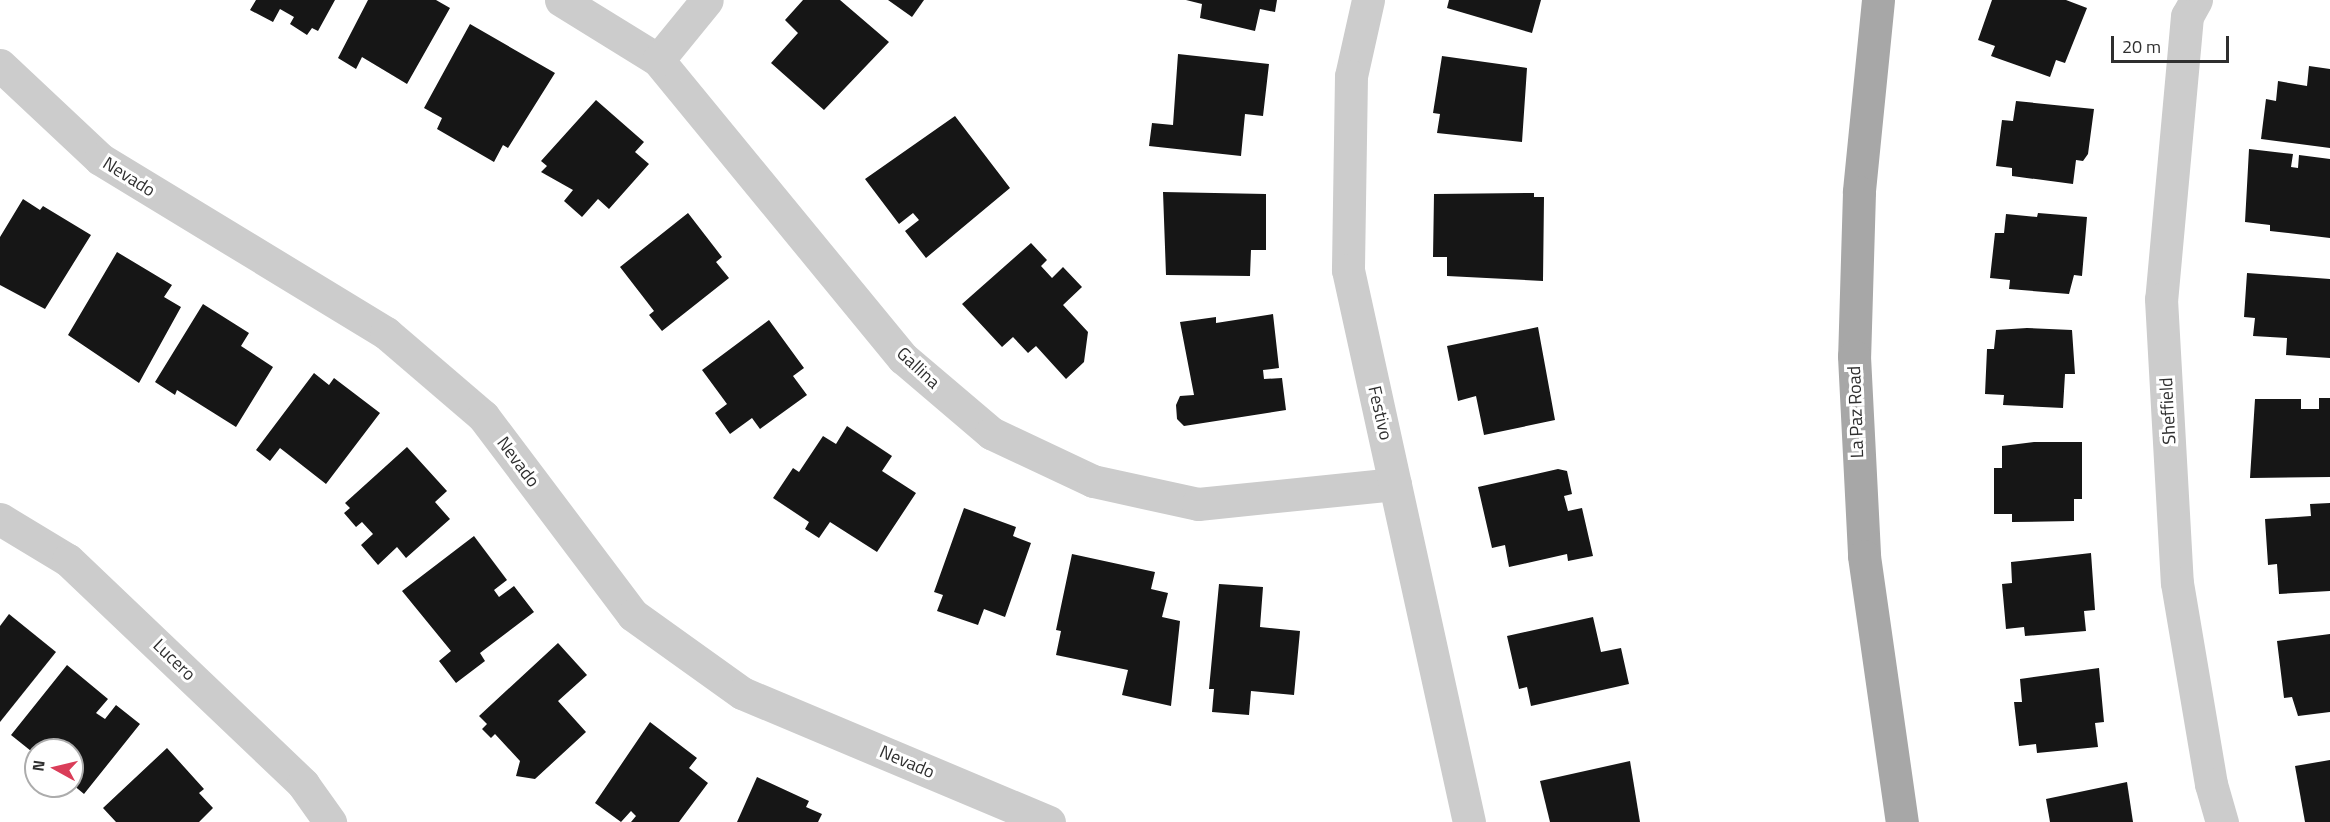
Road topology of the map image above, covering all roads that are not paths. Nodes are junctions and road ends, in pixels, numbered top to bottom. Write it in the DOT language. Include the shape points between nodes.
graph roads {
  1 [pos="561,0"];
  2 [pos="707,0"];
  3 [pos="1368,0"];
  4 [pos="1878,0"];
  5 [pos="2196,0"];
  6 [pos="658,60"];
  7 [pos="0,65"];
  8 [pos="1395,484"];
  9 [pos="0,519"];
  10 [pos="330,822"];
  11 [pos="1049,822"];
  12 [pos="1469,822"];
  13 [pos="1902,822"];
  14 [pos="2222,822"];
  1 -- 6 [label="street, Gallina"];
  2 -- 6 [label="street"];
  3 -- 8 [label="street, Festivo" via="1351,76 1347,270"];
  4 -- 13 [label="main road, La Paz Road" via="1859,192 1855,388 1873,645"];
  5 -- 14 [label="street, Sheffield" via="2187,16 2162,299 2177,583 2211,784"];
  6 -- 8 [label="street, Gallina" via="903,357 991,434 1093,481 1198,504"];
  7 -- 11 [label="street, Nevado" via="100,159 386,333 483,416 633,615 742,693"];
  8 -- 12 [label="street, Festivo"];
  9 -- 10 [label="street, Lucero" via="68,560 303,784"];
}
